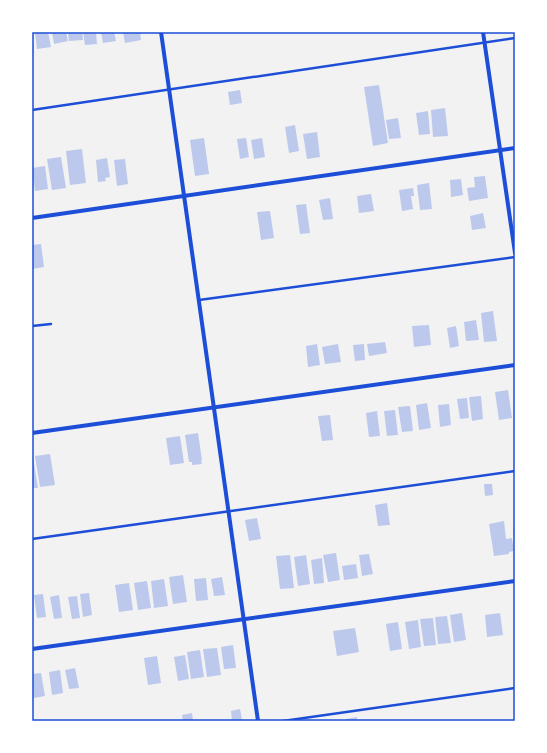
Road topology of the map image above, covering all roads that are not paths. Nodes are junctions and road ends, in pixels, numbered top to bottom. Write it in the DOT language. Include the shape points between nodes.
graph roads {
  1 [pos="160,32"];
  2 [pos="483,32"];
  3 [pos="515,38"];
  4 [pos="484,43"];
  5 [pos="169,90"];
  6 [pos="32,110"];
  7 [pos="515,148"];
  8 [pos="500,150"];
  9 [pos="184,196"];
  10 [pos="32,218"];
  11 [pos="515,253"];
  12 [pos="515,257"];
  13 [pos="199,300"];
  14 [pos="51,324"];
  15 [pos="32,326"];
  16 [pos="515,365"];
  17 [pos="214,408"];
  18 [pos="32,433"];
  19 [pos="515,471"];
  20 [pos="228,512"];
  21 [pos="32,539"];
  22 [pos="515,581"];
  23 [pos="243,619"];
  24 [pos="32,649"];
  25 [pos="515,688"];
  26 [pos="258,721"];
  27 [pos="283,721"];
  1 -- 5 [label="street"];
  2 -- 4 [label="street"];
  3 -- 4 [label="lane"];
  4 -- 5 [label="lane"];
  4 -- 8 [label="street"];
  5 -- 6 [label="lane"];
  5 -- 9 [label="street"];
  7 -- 8 [label="street"];
  8 -- 9 [label="street"];
  8 -- 11 [label="street"];
  9 -- 10 [label="street"];
  9 -- 13 [label="street"];
  12 -- 13 [label="lane"];
  13 -- 17 [label="street"];
  14 -- 15 [label="lane"];
  16 -- 17 [label="street"];
  17 -- 18 [label="street"];
  17 -- 20 [label="street"];
  19 -- 20 [label="lane"];
  20 -- 21 [label="lane"];
  20 -- 23 [label="street"];
  22 -- 23 [label="street"];
  23 -- 24 [label="street"];
  23 -- 26 [label="street"];
  25 -- 27 [label="lane"];
}
